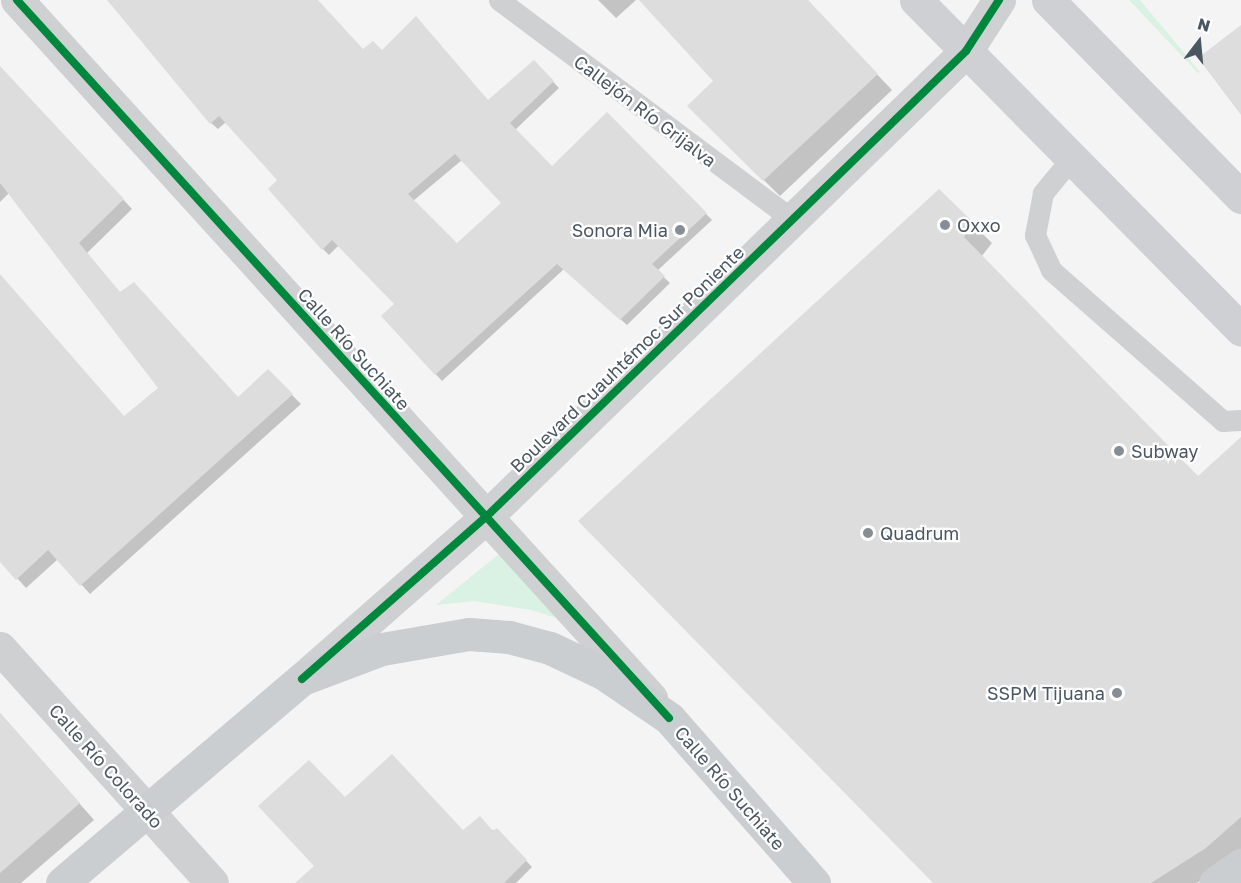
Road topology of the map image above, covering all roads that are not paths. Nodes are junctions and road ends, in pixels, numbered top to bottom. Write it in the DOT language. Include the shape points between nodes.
graph roads {
  1 [pos="17,0"];
  2 [pos="499,0"];
  3 [pos="916,0"];
  4 [pos="999,0"];
  5 [pos="1048,0"];
  6 [pos="966,51"];
  7 [pos="1071,160"];
  8 [pos="1241,197"];
  9 [pos="792,219"];
  10 [pos="1241,330"];
  11 [pos="1241,420"];
  12 [pos="486,517"];
  13 [pos="0,648"];
  14 [pos="302,679"];
  15 [pos="669,718"];
  16 [pos="146,811"];
  17 [pos="1241,865"];
  18 [pos="62,883"];
  19 [pos="212,883"];
  20 [pos="814,883"];
  21 [pos="1215,883"];
  1 -- 12 [label="street, Calle Río Suchiate"];
  2 -- 9 [label="lane, Callejón Río Grijalva"];
  3 -- 6 [label="main road"];
  4 -- 6 [label="street, Boulevard Cuauhtémoc Sur Poniente"];
  5 -- 8 [label="main road"];
  6 -- 7 [label="main road"];
  6 -- 9 [label="street, Boulevard Cuauhtémoc Sur Poniente"];
  7 -- 10 [label="main road"];
  7 -- 11 [label="lane" via="1043,193 1035,235 1051,270 1223,421"];
  9 -- 12 [label="street, Boulevard Cuauhtémoc Sur Poniente"];
  12 -- 14 [label="street, Boulevard Cuauhtémoc Sur Poniente"];
  12 -- 15 [label="street, Calle Río Suchiate"];
  13 -- 16 [label="street, Calle Río Colorado"];
  14 -- 15 [label="main road" via="382,649 424,639 469,634 509,637 550,648 603,673"];
  14 -- 16 [label="main road, Boulevard Cuauhtémoc Sur Poniente"];
  15 -- 20 [label="main road, Calle Río Suchiate"];
  16 -- 18 [label="main road, Boulevard Cuauhtémoc Sur Poniente"];
  16 -- 19 [label="street, Calle Río Colorado"];
  17 -- 21 [label="main road"];
}
